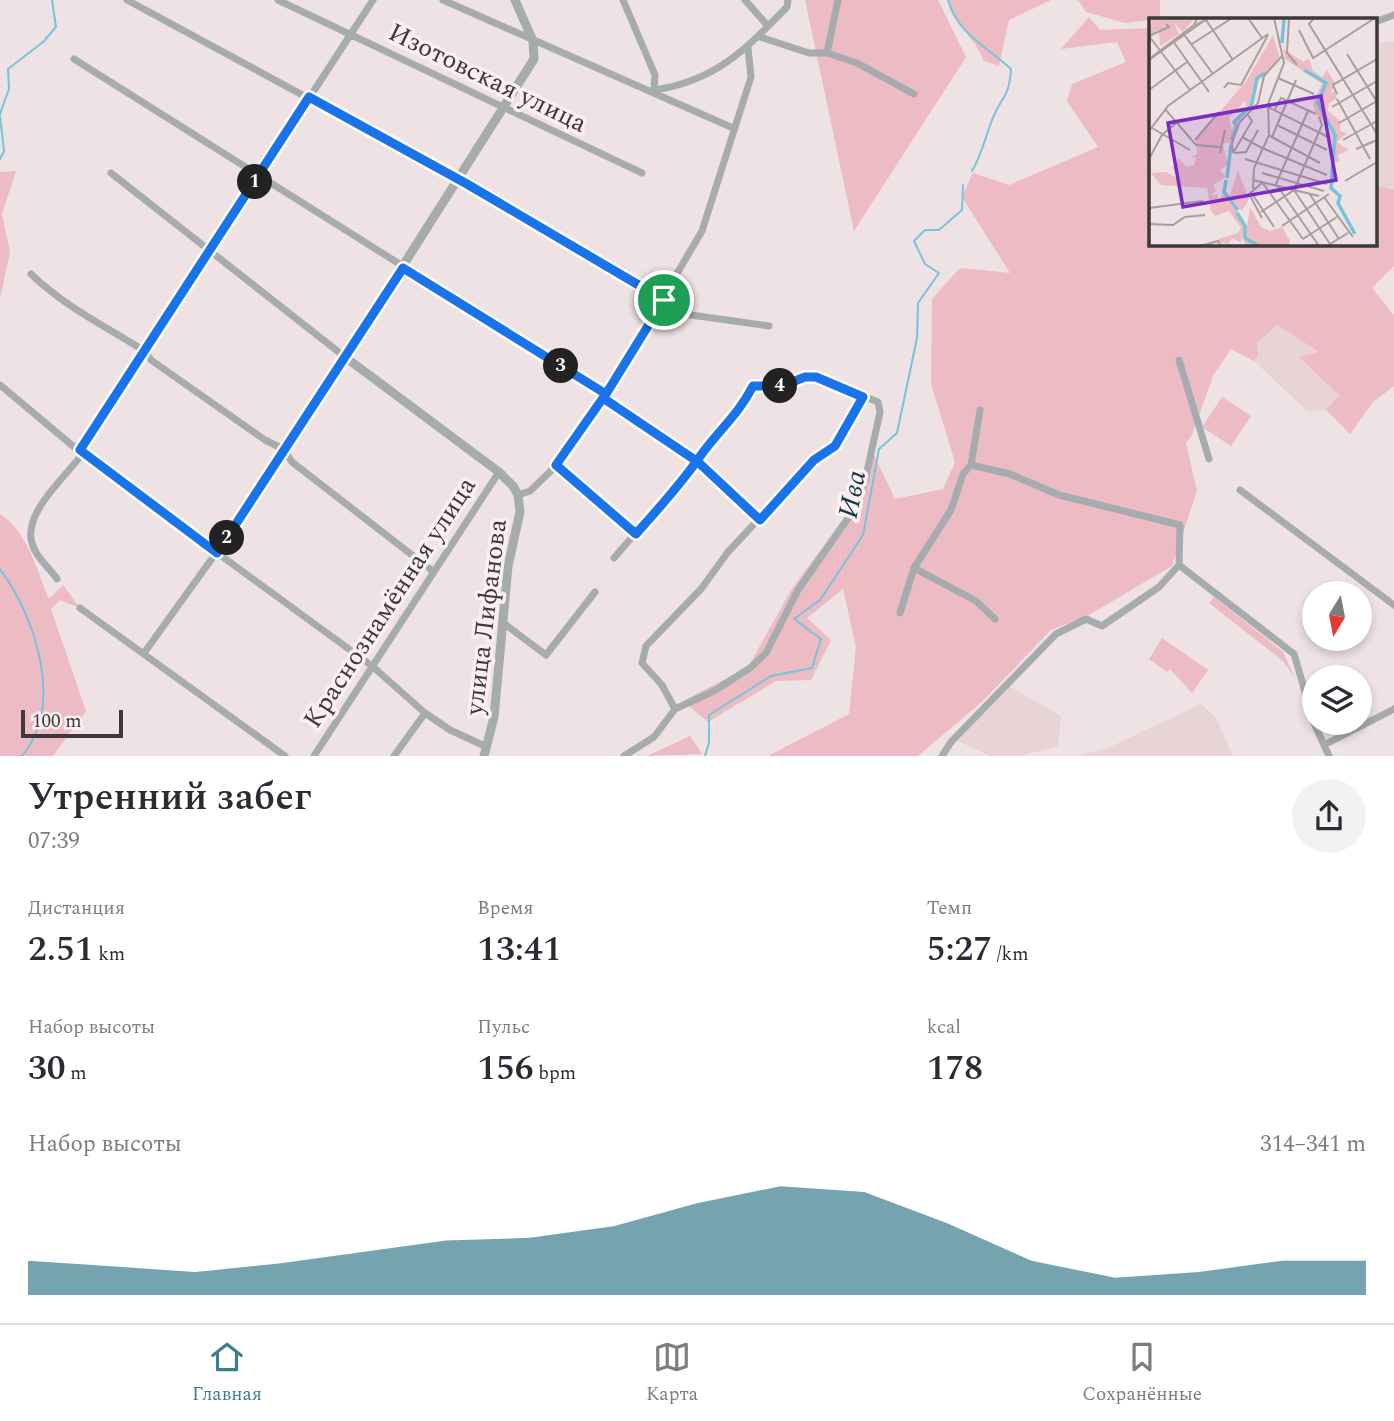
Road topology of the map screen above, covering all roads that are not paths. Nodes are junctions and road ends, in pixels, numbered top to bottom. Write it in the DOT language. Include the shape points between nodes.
graph roads {
  1 [pos="127,0"];
  2 [pos="278,0"];
  3 [pos="373,0"];
  4 [pos="443,0"];
  5 [pos="515,0"];
  6 [pos="624,0"];
  7 [pos="745,0"];
  8 [pos="838,0"];
  9 [pos="788,3"];
  10 [pos="1394,15"];
  11 [pos="1376,22"];
  12 [pos="768,26"];
  13 [pos="349,35"];
  14 [pos="760,37"];
  15 [pos="533,41"];
  16 [pos="748,48"];
  17 [pos="827,53"];
  18 [pos="74,59"];
  19 [pos="654,90"];
  20 [pos="914,94"];
  21 [pos="309,97"];
  22 [pos="505,107"];
  23 [pos="733,128"];
  24 [pos="111,173"];
  25 [pos="642,173"];
  26 [pos="259,176"];
  27 [pos="459,181"];
  28 [pos="209,251"];
  29 [pos="403,268"];
  30 [pos="31,274"];
  31 [pos="664,300"];
  32 [pos="769,326"];
  33 [pos="146,352"];
  34 [pos="345,357"];
  35 [pos="1179,360"];
  36 [pos="0,385"];
  37 [pos="604,396"];
  38 [pos="863,397"];
  39 [pos="979,410"];
  40 [pos="283,449"];
  41 [pos="80,450"];
  42 [pos="1209,459"];
  43 [pos="698,462"];
  44 [pos="556,465"];
  45 [pos="971,465"];
  46 [pos="499,472"];
  47 [pos="1240,490"];
  48 [pos="518,495"];
  49 [pos="760,520"];
  50 [pos="636,534"];
  51 [pos="217,553"];
  52 [pos="614,558"];
  53 [pos="1179,565"];
  54 [pos="914,568"];
  55 [pos="434,572"];
  56 [pos="57,579"];
  57 [pos="595,592"];
  58 [pos="1394,605"];
  59 [pos="80,608"];
  60 [pos="900,613"];
  61 [pos="995,619"];
  62 [pos="502,622"];
  63 [pos="144,653"];
  64 [pos="372,666"];
  65 [pos="1302,682"];
  66 [pos="675,709"];
  67 [pos="1394,709"];
  68 [pos="425,713"];
  69 [pos="1319,735"];
  70 [pos="1324,745"];
  71 [pos="486,751"];
  72 [pos="285,756"];
  73 [pos="314,756"];
  74 [pos="394,756"];
  75 [pos="624,756"];
  76 [pos="942,756"];
  77 [pos="1329,756"];
  1 -- 21 [label="street"];
  2 -- 13 [label="street, Изотовская улица"];
  3 -- 13 [label="street"];
  4 -- 15 [label="street"];
  5 -- 15 [label="street"];
  6 -- 19 [label="street" via="655,75"];
  7 -- 12 [label="street"];
  8 -- 17 [label="street"];
  9 -- 12 [label="street"];
  10 -- 11 [label="street"];
  12 -- 14 [label="street"];
  13 -- 21 [label="street"];
  13 -- 22 [label="street, Изотовская улица"];
  14 -- 16 [label="street"];
  14 -- 17 [label="street" via="809,53"];
  15 -- 19 [label="street"];
  15 -- 22 [label="street" via="534,59"];
  16 -- 19 [label="street" via="680,86"];
  16 -- 23 [label="street, улица Лифанова" via="751,77"];
  17 -- 20 [label="street" via="858,63"];
  18 -- 26 [label="street"];
  19 -- 23 [label="street"];
  21 -- 26 [label="street"];
  21 -- 27 [label="street"];
  22 -- 25 [label="street, Изотовская улица" via="555,135"];
  22 -- 27 [label="street"];
  23 -- 31 [label="street, улица Лифанова" via="702,231"];
  24 -- 28 [label="street"];
  26 -- 28 [label="street"];
  26 -- 29 [label="street"];
  27 -- 29 [label="street"];
  27 -- 31 [label="street"];
  28 -- 33 [label="street"];
  28 -- 34 [label="street"];
  29 -- 34 [label="street"];
  29 -- 37 [label="street"];
  30 -- 33 [label="street" via="65,304"];
  31 -- 32 [label="street" via="691,316"];
  31 -- 37 [label="street, улица Лифанова"];
  33 -- 40 [label="street" via="150,360"];
  33 -- 41 [label="street"];
  34 -- 40 [label="street"];
  34 -- 46 [label="street"];
  35 -- 42 [label="street"];
  36 -- 41 [label="street"];
  37 -- 43 [label="street"];
  37 -- 44 [label="street, улица Лифанова"];
  38 -- 43 [label="street" via="816,377 782,386 753,386 741,410"];
  38 -- 49 [label="street" via="835,446 814,460"];
  38 -- 66 [label="street" via="878,402 880,412 865,481 853,511 798,590 766,653 715,691"];
  39 -- 45 [label="street"];
  40 -- 51 [label="street"];
  40 -- 55 [label="street" via="292,462"];
  41 -- 51 [label="street"];
  41 -- 56 [label="street" via="79,458 33,522 31,540"];
  43 -- 49 [label="street"];
  43 -- 50 [label="street"];
  44 -- 48 [label="street, улица Лифанова" via="530,491"];
  44 -- 50 [label="street"];
  45 -- 53 [label="street" via="1010,474 1059,495 1180,525"];
  45 -- 54 [label="street" via="963,474 951,510"];
  46 -- 48 [label="street"];
  46 -- 55 [label="street, Краснознамённая улица"];
  47 -- 58 [label="street"];
  48 -- 62 [label="street, улица Лифанова" via="520,512"];
  49 -- 66 [label="street" via="641,657"];
  50 -- 52 [label="street"];
  51 -- 63 [label="street"];
  51 -- 64 [label="street"];
  53 -- 65 [label="street" via="1294,654"];
  53 -- 76 [label="street" via="1159,587 1102,626 1086,619 1056,634"];
  54 -- 60 [label="street"];
  54 -- 61 [label="street" via="976,601"];
  55 -- 64 [label="street, Краснознамённая улица"];
  57 -- 62 [label="street" via="546,654"];
  59 -- 63 [label="street"];
  62 -- 71 [label="street, улица Лифанова" via="494,717"];
  63 -- 72 [label="street"];
  64 -- 68 [label="street"];
  64 -- 73 [label="street, Краснознамённая улица"];
  66 -- 75 [label="street" via="654,737"];
  67 -- 70 [label="street"];
  68 -- 71 [label="street"];
  68 -- 74 [label="street"];
  69 -- 70 [label="street"];
  70 -- 77 [label="street"];
}
